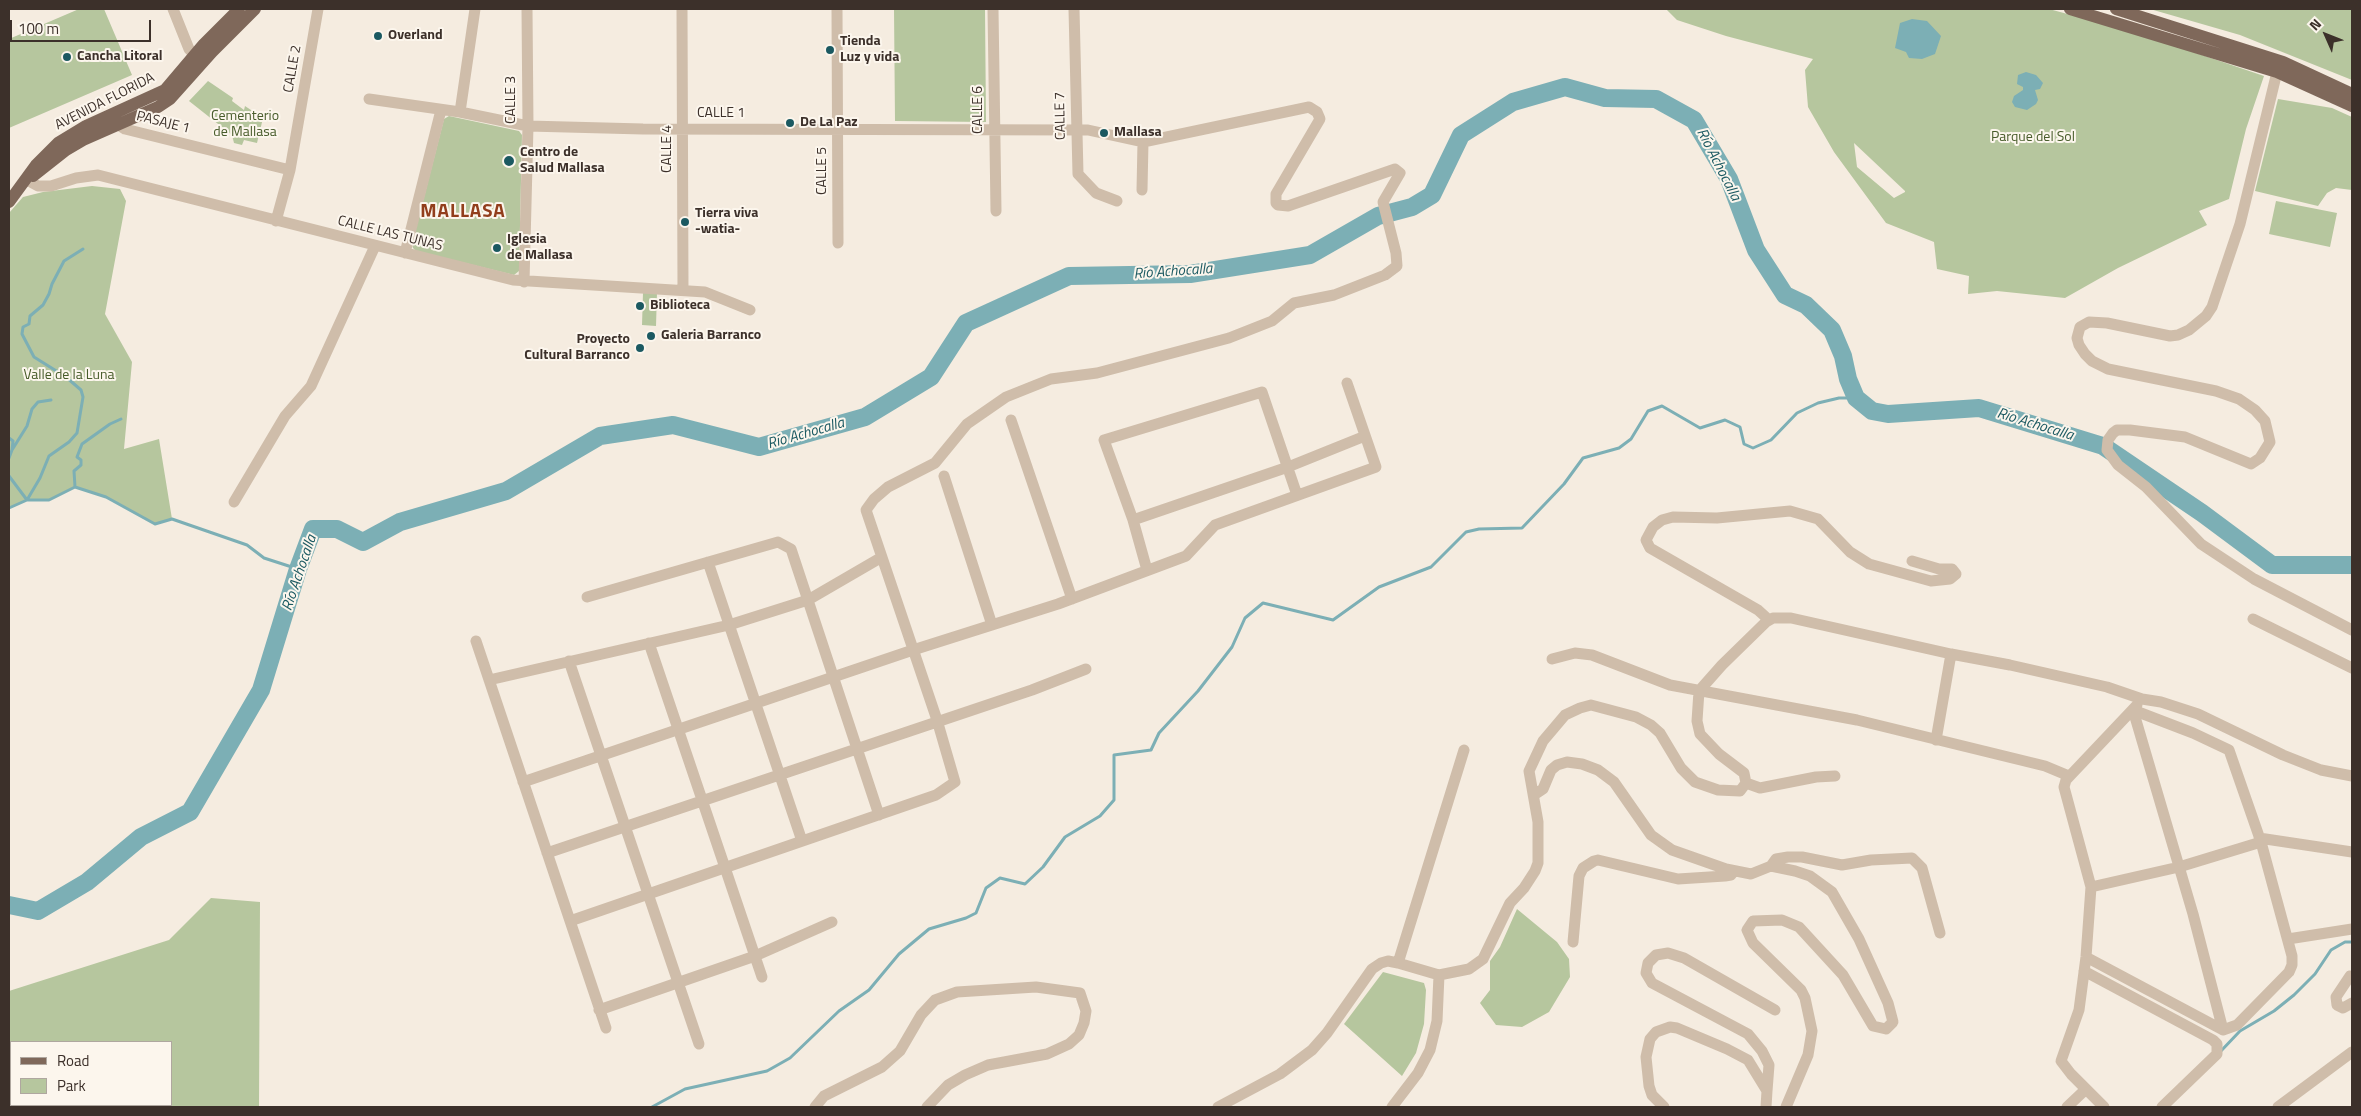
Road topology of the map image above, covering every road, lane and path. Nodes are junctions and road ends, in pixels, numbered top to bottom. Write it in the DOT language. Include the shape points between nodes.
graph roads {
  1 [pos="173,9"];
  2 [pos="239,9"];
  3 [pos="255,9"];
  4 [pos="318,9"];
  5 [pos="475,9"];
  6 [pos="527,9"];
  7 [pos="682,9"];
  8 [pos="837,9"];
  9 [pos="993,9"];
  10 [pos="1074,9"];
  11 [pos="2070,9"];
  12 [pos="2116,9"];
  13 [pos="199,59"];
  14 [pos="2280,67"];
  15 [pos="2352,94"];
  16 [pos="368,99"];
  17 [pos="2352,106"];
  18 [pos="441,110"];
  19 [pos="460,112"];
  20 [pos="115,119"];
  21 [pos="528,126"];
  22 [pos="683,128"];
  23 [pos="838,129"];
  24 [pos="1076,130"];
  25 [pos="994,131"];
  26 [pos="1143,142"];
  27 [pos="290,170"];
  28 [pos="27,180"];
  29 [pos="1142,190"];
  30 [pos="9,202"];
  31 [pos="1117,202"];
  32 [pos="996,211"];
  33 [pos="276,221"];
  34 [pos="838,244"];
  35 [pos="375,246"];
  36 [pos="405,253"];
  37 [pos="524,282"];
  38 [pos="683,290"];
  39 [pos="750,310"];
  40 [pos="1347,383"];
  41 [pos="1011,420"];
  42 [pos="1365,436"];
  43 [pos="1288,467"];
  44 [pos="944,476"];
  45 [pos="1297,495"];
  46 [pos="234,502"];
  47 [pos="1134,520"];
  48 [pos="882,557"];
  49 [pos="1912,561"];
  50 [pos="708,562"];
  51 [pos="1147,570"];
  52 [pos="587,597"];
  53 [pos="1072,599"];
  54 [pos="808,600"];
  55 [pos="2253,619"];
  56 [pos="1769,620"];
  57 [pos="729,625"];
  58 [pos="992,625"];
  59 [pos="2352,630"];
  60 [pos="476,641"];
  61 [pos="650,643"];
  62 [pos="914,650"];
  63 [pos="1951,654"];
  64 [pos="1552,659"];
  65 [pos="569,662"];
  66 [pos="2352,668"];
  67 [pos="1086,669"];
  68 [pos="834,677"];
  69 [pos="489,680"];
  70 [pos="1699,690"];
  71 [pos="2142,699"];
  72 [pos="756,704"];
  73 [pos="2132,710"];
  74 [pos="938,722"];
  75 [pos="678,729"];
  76 [pos="1936,740"];
  77 [pos="857,749"];
  78 [pos="1464,750"];
  79 [pos="601,756"];
  80 [pos="779,775"];
  81 [pos="1835,776"];
  82 [pos="2069,776"];
  83 [pos="2352,776"];
  84 [pos="523,782"];
  85 [pos="1746,782"];
  86 [pos="1534,796"];
  87 [pos="703,801"];
  88 [pos="879,815"];
  89 [pos="625,827"];
  90 [pos="2260,840"];
  91 [pos="802,841"];
  92 [pos="2352,852"];
  93 [pos="547,853"];
  94 [pos="1771,866"];
  95 [pos="2179,867"];
  96 [pos="725,868"];
  97 [pos="1734,871"];
  98 [pos="2091,886"];
  99 [pos="648,894"];
  100 [pos="570,921"];
  101 [pos="832,922"];
  102 [pos="2352,929"];
  103 [pos="1940,933"];
  104 [pos="2288,939"];
  105 [pos="1573,942"];
  106 [pos="755,956"];
  107 [pos="2086,957"];
  108 [pos="1398,963"];
  109 [pos="2084,971"];
  110 [pos="1439,975"];
  111 [pos="2350,976"];
  112 [pos="762,977"];
  113 [pos="678,982"];
  114 [pos="2352,1004"];
  115 [pos="599,1010"];
  116 [pos="1775,1010"];
  117 [pos="606,1028"];
  118 [pos="2223,1030"];
  119 [pos="698,1044"];
  120 [pos="2352,1052"];
  121 [pos="2085,1090"];
  122 [pos="1767,1091"];
  123 [pos="815,1107"];
  124 [pos="927,1107"];
  125 [pos="1218,1107"];
  126 [pos="1392,1107"];
  127 [pos="1664,1107"];
  128 [pos="1766,1107"];
  129 [pos="1786,1107"];
  130 [pos="2067,1107"];
  131 [pos="2104,1107"];
  132 [pos="2162,1107"];
  133 [pos="2278,1107"];
  1 -- 13 [label="street" via="189,49"];
  2 -- 13 [label="main road, AVENIDA FLORIDA"];
  3 -- 13 [label="main road, AVENIDA FLORIDA"];
  4 -- 27 [label="street, CALLE 2"];
  5 -- 19 [label="street"];
  6 -- 21 [label="street, CALLE 3"];
  7 -- 22 [label="street, CALLE 4"];
  8 -- 23 [label="street, CALLE 5"];
  9 -- 25 [label="street, CALLE 6"];
  10 -- 24 [label="street, CALLE 7"];
  11 -- 14 [label="main road"];
  12 -- 14 [label="main road"];
  13 -- 20 [label="main road, AVENIDA FLORIDA" via="170,99"];
  14 -- 15 [label="main road"];
  14 -- 17 [label="main road"];
  14 -- 59 [label="street" via="2240,224 2212,307 2206,316 2178,335 2089,322 2080,328 2077,338 2084,354 2108,369 2216,390 2255,410 2265,422 2270,442 2260,458 2251,464 2185,437 2130,430 2117,430 2110,437 2107,444 2110,456 2202,544 2254,579"];
  16 -- 18 [label="street, CALLE 1"];
  18 -- 19 [label="street, CALLE 1"];
  18 -- 36 [label="street"];
  19 -- 21 [label="street, CALLE 1"];
  20 -- 27 [label="street, PASAJE 1" via="125,129"];
  20 -- 28 [label="main road, AVENIDA FLORIDA"];
  21 -- 22 [label="street, CALLE 1"];
  21 -- 37 [label="street, CALLE 3"];
  22 -- 23 [label="street, CALLE 1"];
  22 -- 38 [label="street, CALLE 4"];
  23 -- 25 [label="street, CALLE 1"];
  23 -- 34 [label="street, CALLE 5"];
  24 -- 25 [label="street, CALLE 1"];
  24 -- 26 [label="street, CALLE 1"];
  24 -- 31 [label="street, CALLE 7" via="1078,174 1096,193"];
  25 -- 32 [label="street, CALLE 6"];
  26 -- 29 [label="street"];
  26 -- 48 [label="street" via="1309,107 1319,114 1318,126 1276,194 1276,203 1283,207 1397,170 1400,176 1383,202 1397,266 1385,275 1334,295 1294,303 1272,321 1229,338 1097,373 1051,379 1006,397 967,424 935,462 888,487 874,499 866,510"];
  27 -- 33 [label="street, CALLE 2"];
  28 -- 30 [label="main road, AVENIDA FLORIDA"];
  28 -- 33 [label="street, CALLE LAS TUNAS" via="38,186 51,186 98,175"];
  33 -- 35 [label="street, CALLE LAS TUNAS"];
  35 -- 36 [label="street, CALLE LAS TUNAS"];
  35 -- 46 [label="street" via="311,386 285,416"];
  36 -- 37 [label="street, CALLE LAS TUNAS"];
  37 -- 38 [label="street, CALLE LAS TUNAS"];
  38 -- 39 [label="street, CALLE LAS TUNAS" via="705,292"];
  40 -- 42 [label="street"];
  41 -- 53 [label="street"];
  42 -- 43 [label="street"];
  42 -- 45 [label="street" via="1376,466"];
  43 -- 45 [label="street"];
  43 -- 47 [label="street"];
  43 -- 47 [label="street" via="1262,392 1104,440"];
  44 -- 58 [label="street"];
  45 -- 51 [label="street" via="1215,525 1186,556"];
  47 -- 51 [label="street"];
  48 -- 54 [label="street"];
  48 -- 62 [label="street"];
  49 -- 56 [label="street" via="1938,569 1952,569 1956,574 1950,579 1931,580 1869,564 1850,552 1818,519 1790,511 1717,518 1673,517 1653,526 1646,540 1650,548 1758,610"];
  50 -- 52 [label="street"];
  50 -- 54 [label="street" via="778,542 791,549"];
  50 -- 57 [label="street"];
  51 -- 53 [label="street"];
  53 -- 58 [label="street"];
  54 -- 57 [label="street"];
  54 -- 68 [label="street"];
  55 -- 66 [label="street"];
  56 -- 63 [label="street" via="1792,618"];
  56 -- 70 [label="street"];
  57 -- 61 [label="street"];
  57 -- 72 [label="street"];
  58 -- 62 [label="street"];
  60 -- 69 [label="street"];
  61 -- 65 [label="street"];
  61 -- 75 [label="street"];
  62 -- 68 [label="street"];
  62 -- 74 [label="street"];
  63 -- 71 [label="street" via="2107,687"];
  63 -- 76 [label="street"];
  64 -- 70 [label="street" via="1575,653 1592,655 1670,685"];
  65 -- 69 [label="street"];
  65 -- 79 [label="street"];
  67 -- 74 [label="street"];
  68 -- 72 [label="street"];
  68 -- 77 [label="street"];
  69 -- 84 [label="street"];
  70 -- 76 [label="street" via="1857,720"];
  70 -- 85 [label="street" via="1697,714 1700,734 1719,754 1740,768"];
  71 -- 73 [label="street"];
  71 -- 83 [label="street" via="2198,714 2283,755 2321,770"];
  72 -- 75 [label="street"];
  72 -- 80 [label="street"];
  73 -- 82 [label="street"];
  73 -- 90 [label="street" via="2228,750"];
  73 -- 95 [label="street"];
  74 -- 77 [label="street"];
  74 -- 88 [label="street" via="955,782 936,795"];
  75 -- 79 [label="street"];
  75 -- 87 [label="street"];
  76 -- 82 [label="street" via="2045,766"];
  77 -- 80 [label="street"];
  77 -- 88 [label="street"];
  78 -- 108 [label="street"];
  79 -- 84 [label="street"];
  79 -- 89 [label="street"];
  80 -- 87 [label="street"];
  80 -- 91 [label="street"];
  81 -- 85 [label="street" via="1760,788"];
  82 -- 98 [label="street" via="2064,787"];
  84 -- 93 [label="street"];
  85 -- 86 [label="street" via="1740,791 1733,792 1695,782 1681,768 1660,733 1651,725 1591,705 1565,715 1542,741 1529,771"];
  86 -- 97 [label="street" via="1543,789 1557,766 1567,762 1582,764 1598,770 1614,782 1651,835 1672,850"];
  86 -- 110 [label="street" via="1538,863 1532,878 1510,903 1484,958 1469,969"];
  87 -- 89 [label="street"];
  87 -- 96 [label="street"];
  88 -- 91 [label="street"];
  89 -- 93 [label="street"];
  89 -- 99 [label="street"];
  90 -- 92 [label="street"];
  90 -- 95 [label="street"];
  90 -- 104 [label="street"];
  91 -- 96 [label="street"];
  93 -- 100 [label="street"];
  94 -- 97 [label="street" via="1751,874"];
  94 -- 103 [label="street" via="1776,859 1788,856 1842,865 1912,858 1922,868"];
  94 -- 129 [label="street" via="1810,876 1832,892 1859,939 1893,1018 1886,1029 1873,1026 1843,974 1799,927 1782,920 1756,920 1750,924 1747,933 1753,943 1801,990 1812,1031 1808,1055"];
  95 -- 98 [label="street"];
  95 -- 118 [label="street"];
  96 -- 99 [label="street"];
  96 -- 106 [label="street"];
  97 -- 105 [label="street" via="1725,876 1678,879 1594,860 1579,876"];
  98 -- 107 [label="street"];
  99 -- 100 [label="street"];
  99 -- 113 [label="street"];
  100 -- 115 [label="street"];
  101 -- 106 [label="street"];
  102 -- 104 [label="street"];
  104 -- 118 [label="street" via="2292,956 2289,972 2237,1025"];
  106 -- 112 [label="street"];
  106 -- 113 [label="street"];
  107 -- 109 [label="street"];
  107 -- 118 [label="street"];
  108 -- 110 [label="street"];
  108 -- 125 [label="street" via="1388,961 1372,969 1327,1033 1298,1062"];
  109 -- 121 [label="street" via="2079,1010 2061,1061"];
  109 -- 132 [label="street" via="2217,1044 2217,1054"];
  110 -- 126 [label="street" via="1437,1021 1430,1050 1418,1073"];
  111 -- 114 [label="street" via="2336,996 2337,1005 2343,1008"];
  113 -- 115 [label="street"];
  113 -- 119 [label="street"];
  115 -- 117 [label="street"];
  116 -- 122 [label="street" via="1684,958 1668,953 1656,955 1648,963 1646,973 1652,983 1748,1034 1769,1065"];
  120 -- 133 [label="street"];
  121 -- 130 [label="street"];
  121 -- 131 [label="street"];
  122 -- 127 [label="street" via="1748,1060 1677,1028 1663,1028 1650,1038 1646,1057 1652,1095"];
  122 -- 128 [label="street"];
  123 -- 124 [label="street" via="824,1096 882,1067 900,1050 921,1015 935,1000 957,992 1036,987 1080,993 1086,1011 1084,1023 1079,1035 1069,1044 1047,1054 988,1065 965,1075 948,1086"];
}
